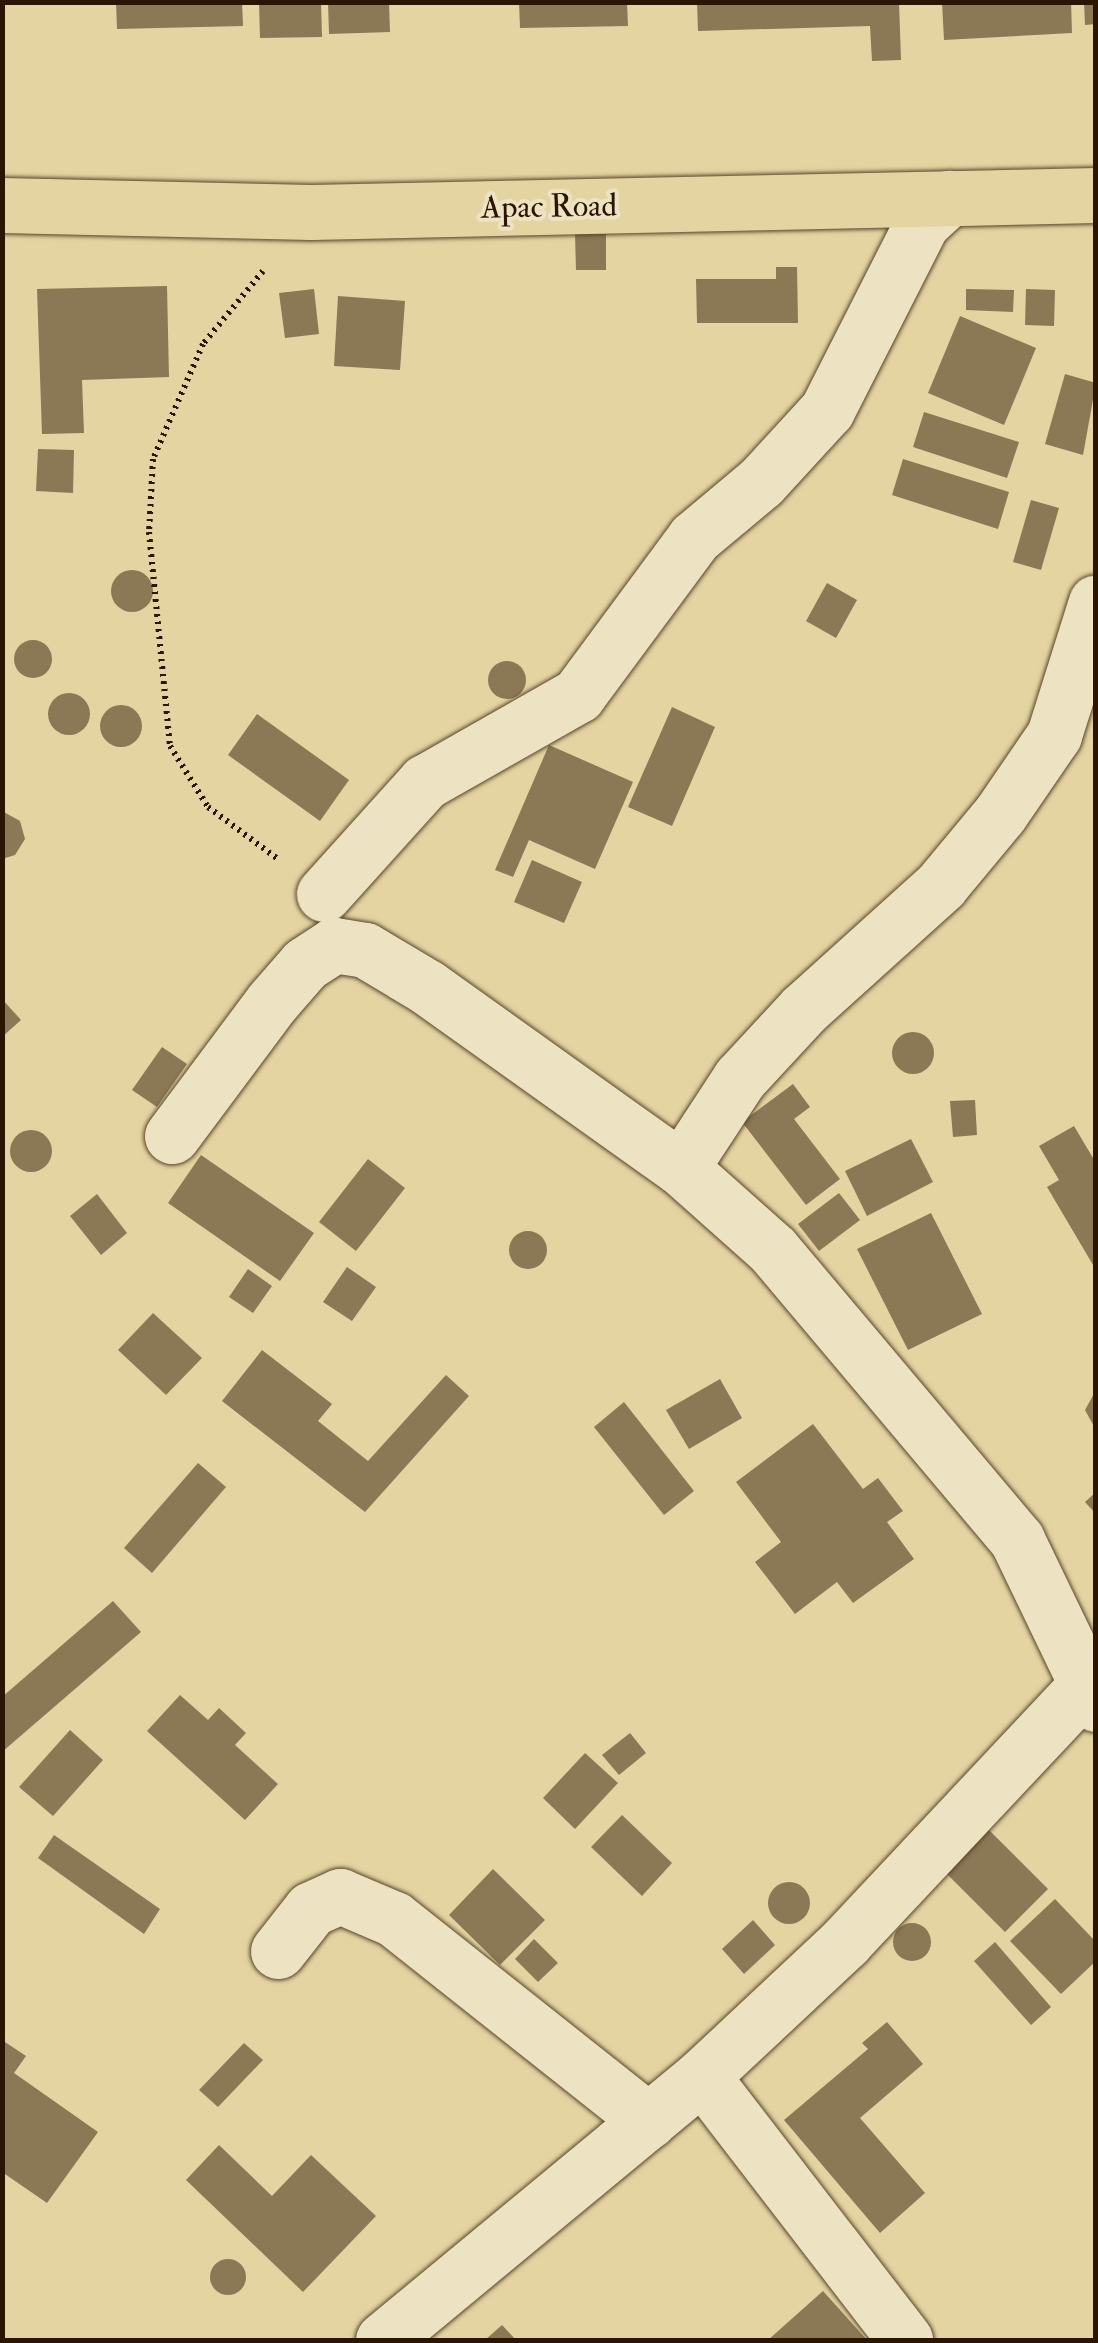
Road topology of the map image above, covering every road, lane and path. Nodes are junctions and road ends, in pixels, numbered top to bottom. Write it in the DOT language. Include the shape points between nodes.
graph roads {
  1 [pos="1096,195"];
  2 [pos="949,198"];
  3 [pos="2,206"];
  4 [pos="311,212"];
  5 [pos="1096,602"];
  6 [pos="324,894"];
  7 [pos="172,1136"];
  8 [pos="682,1168"];
  9 [pos="1092,1688"];
  10 [pos="278,1951"];
  11 [pos="702,2076"];
  12 [pos="649,2121"];
  13 [pos="383,2340"];
  14 [pos="905,2340"];
  1 -- 2 [label="main road, Apac Road"];
  2 -- 4 [label="main road, Apac Road"];
  2 -- 6 [label="street" via="922,224 827,410 761,482 694,538 578,695 425,782"];
  3 -- 4 [label="main road, Apac Road"];
  4 -- 6 [label="path" via="203,344 153,459 148,532 170,746 208,807"];
  5 -- 8 [label="street" via="1054,735 1000,814 941,885 804,1009 740,1078"];
  7 -- 8 [label="street" via="272,1002 305,964 334,945 365,950 428,987"];
  8 -- 9 [label="street" via="773,1250 1018,1540"];
  9 -- 11 [label="street" via="845,1942"];
  10 -- 12 [label="street" via="311,1909 340,1896 394,1919"];
  11 -- 12 [label="street"];
  11 -- 14 [label="street"];
  12 -- 13 [label="street"];
}
